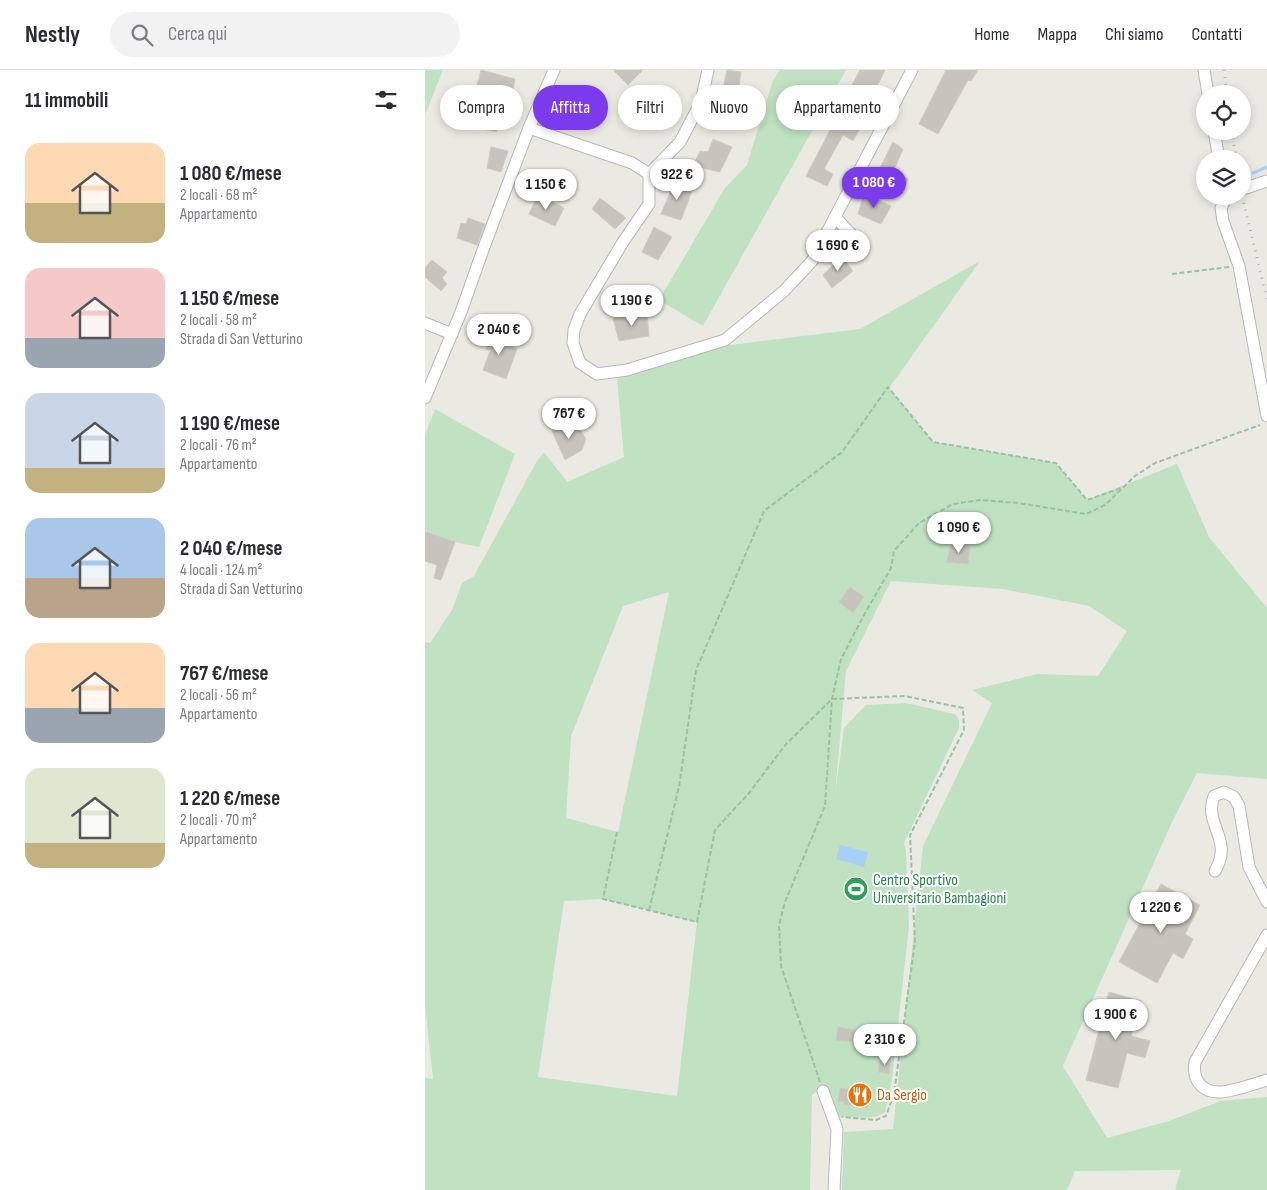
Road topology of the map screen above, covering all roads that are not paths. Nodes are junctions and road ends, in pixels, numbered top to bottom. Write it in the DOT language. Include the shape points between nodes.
graph roads {
  1 [pos="554,70"];
  2 [pos="708,70"];
  3 [pos="912,70"];
  4 [pos="1204,70"];
  5 [pos="1206,85"];
  6 [pos="529,128"];
  7 [pos="649,174"];
  8 [pos="1267,181"];
  9 [pos="1251,186"];
  10 [pos="1222,205"];
  11 [pos="835,217"];
  12 [pos="836,250"];
  13 [pos="425,324"];
  14 [pos="452,334"];
  15 [pos="425,398"];
  16 [pos="1267,416"];
  17 [pos="1215,871"];
  18 [pos="1267,902"];
  19 [pos="1267,935"];
  20 [pos="1267,1080"];
  21 [pos="823,1091"];
  22 [pos="834,1190"];
  1 -- 6 [label="street"];
  2 -- 7 [label="street" via="701,102 680,142"];
  3 -- 11 [label="street"];
  4 -- 5 [label="street"];
  6 -- 7 [label="street" via="632,163"];
  6 -- 14 [label="street"];
  7 -- 11 [label="street" via="649,204 580,314 574,330 573,343 580,362 597,374 627,370 725,340 784,291 812,261"];
  8 -- 9 [label="street"];
  10 -- 16 [label="street" via="1223,221 1239,266"];
  11 -- 12 [label="street" via="851,234"];
  13 -- 14 [label="street"];
  14 -- 15 [label="street"];
  17 -- 18 [label="street" via="1220,862 1222,842 1210,806 1214,796 1224,792 1234,797 1239,806 1249,867"];
  19 -- 20 [label="street" via="1195,1062 1193,1072 1198,1084 1220,1092"];
  21 -- 22 [label="street" via="837,1129"];
}
